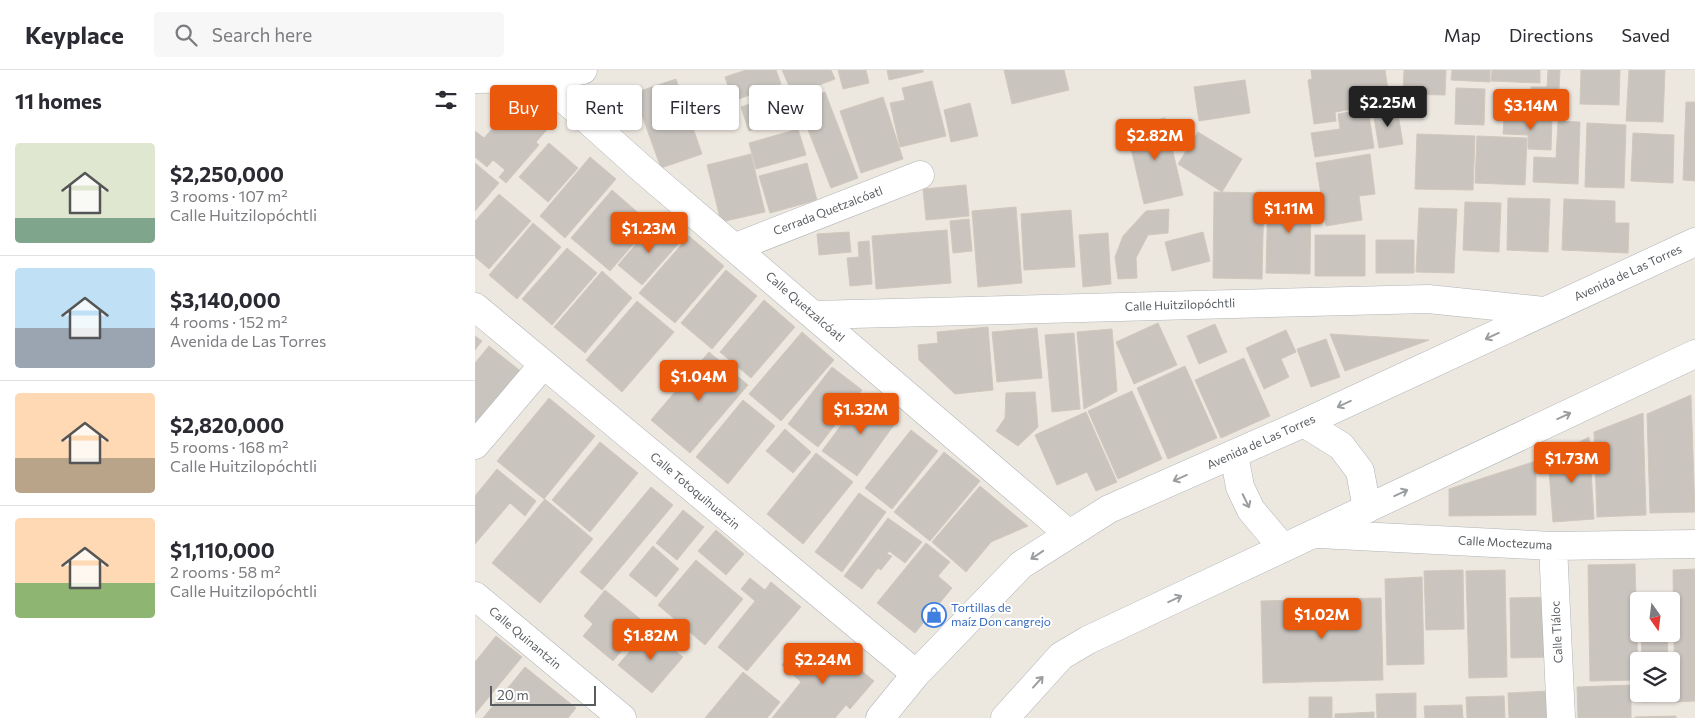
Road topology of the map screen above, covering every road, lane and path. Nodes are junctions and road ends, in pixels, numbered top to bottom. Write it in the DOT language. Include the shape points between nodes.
graph roads {
  1 [pos="583,70"];
  2 [pos="541,78"];
  3 [pos="475,79"];
  4 [pos="920,175"];
  5 [pos="1695,242"];
  6 [pos="736,247"];
  7 [pos="475,307"];
  8 [pos="1545,311"];
  9 [pos="814,315"];
  10 [pos="1695,354"];
  11 [pos="543,365"];
  12 [pos="1304,423"];
  13 [pos="475,445"];
  14 [pos="1234,454"];
  15 [pos="1367,509"];
  16 [pos="1315,533"];
  17 [pos="1069,534"];
  18 [pos="1695,544"];
  19 [pos="1553,546"];
  20 [pos="1283,548"];
  21 [pos="475,596"];
  22 [pos="916,674"];
  23 [pos="622,718"];
  24 [pos="880,718"];
  25 [pos="1005,718"];
  26 [pos="1561,718"];
  1 -- 2 [label="street"];
  2 -- 3 [label="street"];
  2 -- 6 [label="street, Calle Quetzalcóatl"];
  4 -- 6 [label="street, Cerrada Quetzalcóatl"];
  5 -- 8 [label="street, Avenida de Las Torres"];
  6 -- 9 [label="street, Calle Quetzalcóatl"];
  7 -- 11 [label="street, Calle Totoquihuatzin"];
  8 -- 9 [label="street, Calle Huitzilopóchtli" via="1427,298"];
  8 -- 12 [label="street, Avenida de Las Torres, one-way"];
  9 -- 17 [label="street, Calle Quetzalcóatl"];
  15 -- 10 [label="street, one-way"];
  11 -- 13 [label="street"];
  11 -- 22 [label="street, Calle Totoquihuatzin"];
  12 -- 14 [label="street, Avenida de Las Torres"];
  12 -- 15 [label="street" via="1341,446 1360,471"];
  14 -- 17 [label="street, Avenida de Las Torres, one-way" via="1109,510"];
  14 -- 20 [label="street, one-way" via="1240,487 1251,510"];
  15 -- 16 [label="street"];
  16 -- 19 [label="street, Calle Moctezuma"];
  16 -- 20 [label="street"];
  17 -- 22 [label="street, Avenida de Las Torres, one-way" via="1021,565"];
  18 -- 19 [label="street, Calle Moctezuma"];
  19 -- 26 [label="street, Calle Tláloc"];
  25 -- 20 [label="street, one-way" via="1061,656 1088,640"];
  21 -- 23 [label="street, Calle Quinantzin"];
  22 -- 24 [label="street, Avenida de Las Torres"];
}
